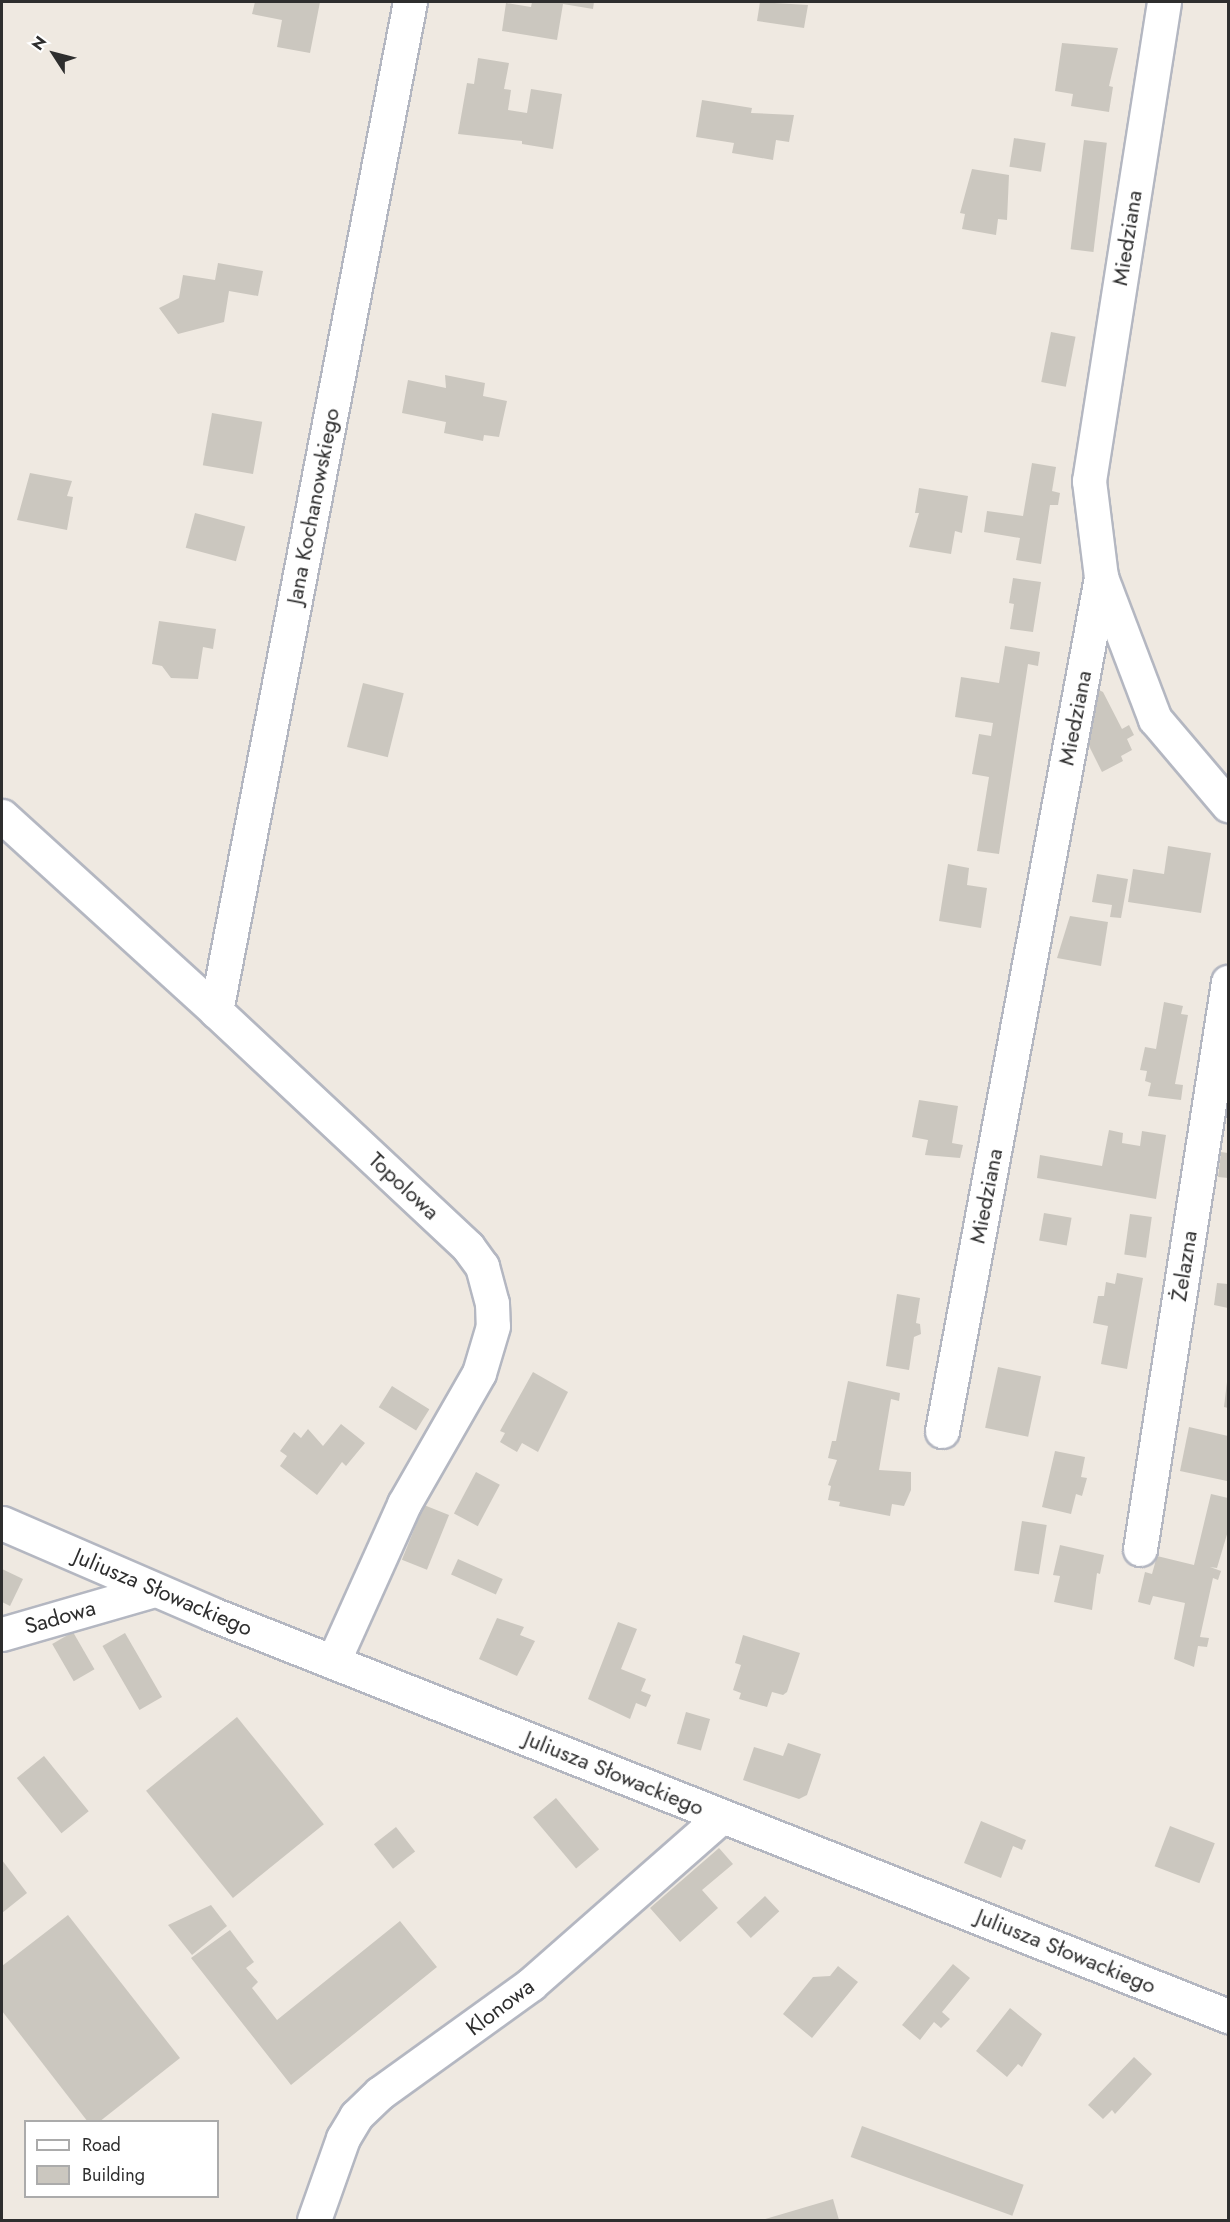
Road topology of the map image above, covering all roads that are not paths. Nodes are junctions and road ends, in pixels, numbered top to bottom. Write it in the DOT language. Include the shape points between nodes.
graph roads {
  1 [pos="411,2"];
  2 [pos="1164,2"];
  3 [pos="1101,577"];
  4 [pos="1228,805"];
  5 [pos="2,816"];
  6 [pos="1228,982"];
  7 [pos="216,1011"];
  8 [pos="942,1431"];
  9 [pos="2,1523"];
  10 [pos="1140,1549"];
  11 [pos="154,1590"];
  12 [pos="2,1634"];
  13 [pos="333,1662"];
  14 [pos="722,1816"];
  15 [pos="1228,2016"];
  16 [pos="314,2220"];
  1 -- 7 [label="street, Jana Kochanowskiego"];
  2 -- 3 [label="street, Miedziana" via="1089,481"];
  3 -- 4 [label="street" via="1155,719"];
  3 -- 8 [label="street, Miedziana"];
  5 -- 7 [label="street, Topolowa"];
  6 -- 10 [label="street, Żelazna"];
  7 -- 13 [label="street, Topolowa" via="468,1246 482,1266 492,1303 493,1326 479,1373 405,1504"];
  9 -- 11 [label="street, Juliusza Słowackiego"];
  11 -- 12 [label="street, Sadowa"];
  11 -- 13 [label="street, Juliusza Słowackiego"];
  13 -- 14 [label="street, Juliusza Słowackiego"];
  14 -- 15 [label="street, Juliusza Słowackiego"];
  14 -- 16 [label="street, Klonowa" via="531,1984 364,2108 343,2138"];
}
